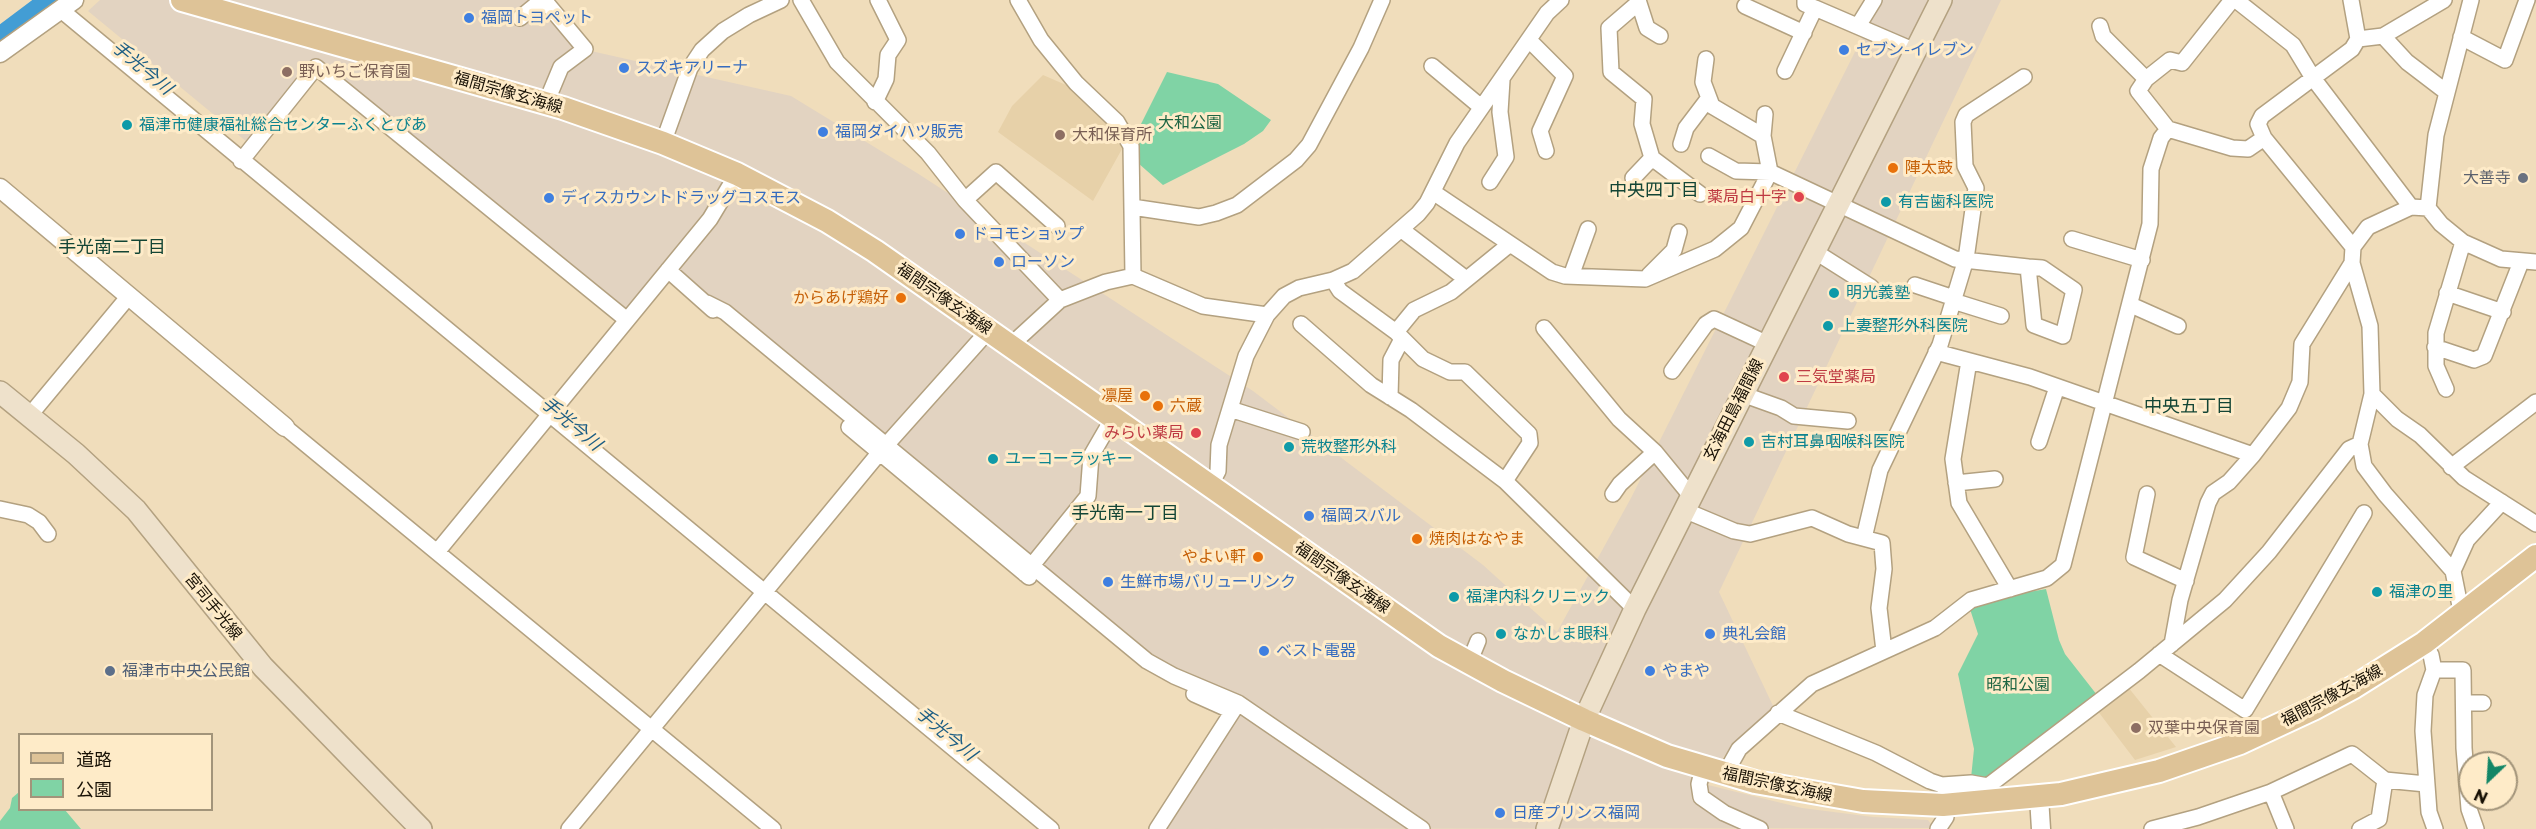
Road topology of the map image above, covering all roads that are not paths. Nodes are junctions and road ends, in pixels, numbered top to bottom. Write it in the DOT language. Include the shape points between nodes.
graph roads {
  1 [pos="543,0"];
  2 [pos="781,0"];
  3 [pos="801,0"];
  4 [pos="878,0"];
  5 [pos="1382,0"];
  6 [pos="1560,0"];
  7 [pos="1874,0"];
  8 [pos="1941,0"];
  9 [pos="2232,0"];
  10 [pos="2236,0"];
  11 [pos="2351,0"];
  12 [pos="2444,0"];
  13 [pos="2471,0"];
  14 [pos="190,1"];
  15 [pos="1638,1"];
  16 [pos="1021,2"];
  17 [pos="2521,3"];
  18 [pos="1810,4"];
  19 [pos="68,5"];
  20 [pos="1745,6"];
  21 [pos="520,18"];
  22 [pos="1858,26"];
  23 [pos="2100,26"];
  24 [pos="1804,33"];
  25 [pos="1660,36"];
  26 [pos="2383,36"];
  27 [pos="2461,37"];
  28 [pos="2358,39"];
  29 [pos="1530,41"];
  30 [pos="1915,51"];
  31 [pos="0,52"];
  32 [pos="1706,59"];
  33 [pos="1432,66"];
  34 [pos="1785,71"];
  35 [pos="2024,77"];
  36 [pos="2313,78"];
  37 [pos="2146,79"];
  38 [pos="1502,80"];
  39 [pos="2445,91"];
  40 [pos="1708,99"];
  41 [pos="875,102"];
  42 [pos="546,103"];
  43 [pos="1481,107"];
  44 [pos="1765,114"];
  45 [pos="2168,129"];
  46 [pos="1763,136"];
  47 [pos="2264,138"];
  48 [pos="663,143"];
  49 [pos="1681,144"];
  50 [pos="1546,151"];
  51 [pos="243,156"];
  52 [pos="1709,156"];
  53 [pos="1652,158"];
  54 [pos="1770,172"];
  55 [pos="737,174"];
  56 [pos="1633,178"];
  57 [pos="1490,182"];
  58 [pos="0,188"];
  59 [pos="1433,192"];
  60 [pos="1700,194"];
  61 [pos="964,200"];
  62 [pos="1839,203"];
  63 [pos="1131,207"];
  64 [pos="2411,207"];
  65 [pos="2428,208"];
  66 [pos="1057,226"];
  67 [pos="1588,229"];
  68 [pos="1402,230"];
  69 [pos="1679,232"];
  70 [pos="2072,239"];
  71 [pos="2463,242"];
  72 [pos="1510,244"];
  73 [pos="2353,247"];
  74 [pos="1814,251"];
  75 [pos="1966,259"];
  76 [pos="2142,260"];
  77 [pos="2528,262"];
  78 [pos="2352,263"];
  79 [pos="2028,267"];
  80 [pos="668,270"];
  81 [pos="1133,276"];
  82 [pos="1571,276"];
  83 [pos="1466,279"];
  84 [pos="1645,279"];
  85 [pos="1334,280"];
  86 [pos="1915,285"];
  87 [pos="1871,287"];
  88 [pos="2447,293"];
  89 [pos="129,296"];
  90 [pos="1060,300"];
  91 [pos="1954,300"];
  92 [pos="2131,305"];
  93 [pos="2503,312"];
  94 [pos="1267,315"];
  95 [pos="2001,316"];
  96 [pos="627,320"];
  97 [pos="1301,324"];
  98 [pos="2178,326"];
  99 [pos="1544,328"];
  100 [pos="989,330"];
  101 [pos="1399,336"];
  102 [pos="1768,344"];
  103 [pos="1011,345"];
  104 [pos="2435,347"];
  105 [pos="1936,352"];
  106 [pos="1969,362"];
  107 [pos="1671,371"];
  108 [pos="2057,387"];
  109 [pos="2446,389"];
  110 [pos="0,392"];
  111 [pos="1742,394"];
  112 [pos="2372,394"];
  113 [pos="1390,397"];
  114 [pos="2536,402"];
  115 [pos="2106,403"];
  116 [pos="1230,409"];
  117 [pos="552,411"];
  118 [pos="30,415"];
  119 [pos="1113,417"];
  120 [pos="1848,421"];
  121 [pos="285,427"];
  122 [pos="1302,432"];
  123 [pos="2039,442"];
  124 [pos="2360,444"];
  125 [pos="884,449"];
  126 [pos="1655,452"];
  127 [pos="2253,455"];
  128 [pos="2451,467"];
  129 [pos="1995,479"];
  130 [pos="1505,481"];
  131 [pos="1956,483"];
  132 [pos="1210,486"];
  133 [pos="1613,494"];
  134 [pos="2147,494"];
  135 [pos="2502,502"];
  136 [pos="1687,503"];
  137 [pos="0,509"];
  138 [pos="2364,513"];
  139 [pos="2536,524"];
  140 [pos="48,534"];
  141 [pos="1864,538"];
  142 [pos="437,552"];
  143 [pos="2536,556"];
  144 [pos="1028,570"];
  145 [pos="2453,571"];
  146 [pos="2186,581"];
  147 [pos="766,589"];
  148 [pos="2010,589"];
  149 [pos="1635,609"];
  150 [pos="2462,616"];
  151 [pos="1478,641"];
  152 [pos="2424,643"];
  153 [pos="2172,644"];
  154 [pos="1884,651"];
  155 [pos="2159,654"];
  156 [pos="1469,663"];
  157 [pos="2434,670"];
  158 [pos="2464,703"];
  159 [pos="2483,703"];
  160 [pos="1235,707"];
  161 [pos="1778,713"];
  162 [pos="1584,720"];
  163 [pos="651,728"];
  164 [pos="1703,768"];
  165 [pos="1725,774"];
  166 [pos="2385,780"];
  167 [pos="2426,784"];
  168 [pos="2271,792"];
  169 [pos="1987,794"];
  170 [pos="1942,795"];
  171 [pos="2039,797"];
  172 [pos="420,829"];
  173 [pos="569,829"];
  174 [pos="773,829"];
  175 [pos="1051,829"];
  176 [pos="1157,829"];
  177 [pos="1422,829"];
  178 [pos="1546,829"];
  179 [pos="1760,829"];
  180 [pos="1938,829"];
  181 [pos="2042,829"];
  182 [pos="2152,829"];
  183 [pos="2286,829"];
  184 [pos="2360,829"];
  185 [pos="2435,829"];
  186 [pos="2476,829"];
  1 -- 21 [label="street"];
  1 -- 42 [label="street" via="585,48 561,67"];
  2 -- 48 [label="street" via="723,31 702,50 690,68"];
  3 -- 41 [label="street" via="837,62"];
  4 -- 41 [label="street" via="898,40 888,55 886,79"];
  5 -- 63 [label="street" via="1309,145 1296,160 1237,205 1216,213 1199,217"];
  6 -- 29 [label="street"];
  7 -- 22 [label="street"];
  8 -- 30 [label="main road, 玄海田島福間線"];
  9 -- 37 [label="street" via="2182,63 2170,60"];
  10 -- 36 [label="street" via="2293,45"];
  11 -- 28 [label="street"];
  12 -- 26 [label="street"];
  13 -- 27 [label="street"];
  14 -- 42 [label="main road, 福間宗像玄海線"];
  15 -- 25 [label="street" via="1647,28"];
  15 -- 53 [label="street" via="1609,28 1611,72 1644,99 1642,124"];
  16 -- 63 [label="street" via="1041,40 1076,83 1117,122 1131,146"];
  17 -- 27 [label="street" via="2505,60"];
  18 -- 22 [label="street"];
  18 -- 24 [label="street"];
  19 -- 31 [label="street"];
  19 -- 51 [label="street"];
  20 -- 24 [label="street"];
  22 -- 30 [label="street"];
  23 -- 37 [label="street" via="2103,36"];
  24 -- 34 [label="street"];
  26 -- 28 [label="street"];
  26 -- 39 [label="street" via="2407,62"];
  27 -- 39 [label="street"];
  28 -- 36 [label="street" via="2345,56"];
  29 -- 38 [label="street"];
  29 -- 50 [label="street" via="1565,76 1540,131"];
  30 -- 62 [label="main road, 玄海田島福間線"];
  32 -- 40 [label="street" via="1702,75"];
  33 -- 43 [label="street"];
  35 -- 75 [label="street" via="1966,115 1963,122 1965,166 1976,188"];
  36 -- 47 [label="street" via="2262,116 2258,124"];
  36 -- 64 [label="street"];
  37 -- 45 [label="street" via="2138,91"];
  38 -- 43 [label="street"];
  38 -- 57 [label="street" via="1500,112 1506,157"];
  39 -- 65 [label="street"];
  40 -- 46 [label="street" via="1718,110"];
  40 -- 49 [label="street" via="1686,128"];
  41 -- 61 [label="street" via="928,153"];
  42 -- 48 [label="main road, 福間宗像玄海線"];
  43 -- 59 [label="street" via="1456,143"];
  44 -- 46 [label="street"];
  45 -- 47 [label="street" via="2232,148 2248,149"];
  45 -- 76 [label="street" via="2151,169 2150,224"];
  46 -- 54 [label="street"];
  47 -- 73 [label="street"];
  48 -- 55 [label="main road, 福間宗像玄海線"];
  51 -- 96 [label="street" via="316,67"];
  51 -- 117 [label="street"];
  52 -- 54 [label="street" via="1736,171"];
  53 -- 56 [label="street"];
  53 -- 60 [label="street"];
  54 -- 62 [label="street"];
  54 -- 84 [label="street" via="1741,228 1729,240"];
  55 -- 80 [label="street" via="710,219"];
  55 -- 100 [label="main road, 福間宗像玄海線" via="827,221"];
  58 -- 89 [label="street"];
  59 -- 68 [label="street"];
  59 -- 72 [label="street"];
  61 -- 66 [label="street" via="996,172"];
  61 -- 90 [label="street"];
  62 -- 74 [label="main road, 玄海田島福間線"];
  62 -- 75 [label="street" via="1955,259"];
  63 -- 81 [label="street"];
  64 -- 65 [label="street"];
  64 -- 73 [label="street" via="2368,227"];
  65 -- 71 [label="street"];
  67 -- 82 [label="street"];
  68 -- 83 [label="street"];
  68 -- 85 [label="street" via="1353,271"];
  69 -- 84 [label="street" via="1674,250"];
  70 -- 76 [label="street"];
  71 -- 77 [label="street" via="2494,256"];
  71 -- 88 [label="street"];
  72 -- 82 [label="street" via="1552,272"];
  72 -- 83 [label="street"];
  73 -- 78 [label="street"];
  74 -- 87 [label="street"];
  74 -- 102 [label="main road, 玄海田島福間線"];
  75 -- 79 [label="street"];
  75 -- 91 [label="street"];
  76 -- 92 [label="street"];
  77 -- 93 [label="street"];
  78 -- 112 [label="street" via="2370,326"];
  78 -- 127 [label="street" via="2302,344 2300,382 2289,408"];
  79 -- 79 [label="street" via="2034,325 2063,336 2074,290 2042,268"];
  80 -- 96 [label="street"];
  80 -- 125 [label="street" via="720,319"];
  81 -- 90 [label="street"];
  81 -- 94 [label="street" via="1203,306"];
  82 -- 84 [label="street"];
  83 -- 101 [label="street" via="1451,292 1414,310"];
  85 -- 94 [label="street" via="1299,288 1284,296"];
  85 -- 101 [label="street" via="1340,291"];
  86 -- 91 [label="street"];
  88 -- 93 [label="street"];
  88 -- 104 [label="street"];
  89 -- 118 [label="street"];
  89 -- 121 [label="street"];
  90 -- 103 [label="street"];
  91 -- 95 [label="street"];
  91 -- 105 [label="street"];
  92 -- 98 [label="street"];
  92 -- 115 [label="street"];
  93 -- 104 [label="street" via="2488,350 2479,359"];
  94 -- 116 [label="street" via="1246,356"];
  96 -- 117 [label="street"];
  97 -- 113 [label="street"];
  99 -- 126 [label="street" via="1619,419"];
  100 -- 103 [label="main road, 福間宗像玄海線"];
  100 -- 125 [label="street"];
  101 -- 113 [label="street" via="1391,360"];
  101 -- 130 [label="street" via="1437,368 1465,372 1529,434 1530,443"];
  102 -- 107 [label="street" via="1714,319"];
  102 -- 111 [label="main road, 玄海田島福間線"];
  103 -- 119 [label="main road, 福間宗像玄海線"];
  104 -- 109 [label="street" via="2436,366"];
  105 -- 106 [label="street"];
  105 -- 141 [label="street" via="1880,470"];
  106 -- 108 [label="street" via="2030,376"];
  106 -- 131 [label="street" via="1953,459"];
  108 -- 115 [label="street"];
  108 -- 123 [label="street"];
  110 -- 118 [label="main road, 宮司手光線"];
  111 -- 120 [label="street" via="1794,416"];
  111 -- 136 [label="main road, 玄海田島福間線"];
  112 -- 124 [label="street"];
  112 -- 128 [label="street"];
  113 -- 130 [label="street"];
  114 -- 128 [label="street"];
  115 -- 127 [label="street"];
  115 -- 148 [label="street" via="2063,565 2047,578"];
  116 -- 122 [label="street"];
  116 -- 132 [label="street" via="1219,444 1218,471"];
  117 -- 142 [label="street"];
  117 -- 147 [label="street"];
  118 -- 172 [label="main road, 宮司手光線" via="136,510 263,667"];
  119 -- 132 [label="main road, 福間宗像玄海線"];
  119 -- 144 [label="street" via="1091,456 1088,496"];
  121 -- 142 [label="street"];
  124 -- 145 [label="street" via="2364,466"];
  124 -- 153 [label="street" via="2349,449 2269,552 2225,600"];
  125 -- 144 [label="street"];
  125 -- 147 [label="street"];
  126 -- 133 [label="street"];
  126 -- 136 [label="street"];
  127 -- 146 [label="street" via="2229,483 2213,492"];
  128 -- 135 [label="street"];
  129 -- 131 [label="street"];
  130 -- 149 [label="street"];
  131 -- 148 [label="street" via="1963,511"];
  132 -- 156 [label="main road, 福間宗像玄海線"];
  134 -- 146 [label="street" via="2134,557"];
  135 -- 139 [label="street"];
  135 -- 145 [label="street" via="2466,540"];
  136 -- 141 [label="street" via="1734,531 1750,534 1812,518"];
  136 -- 149 [label="main road, 玄海田島福間線"];
  137 -- 140 [label="street" via="28,515"];
  138 -- 155 [label="street" via="2242,715"];
  141 -- 154 [label="street" via="1882,543 1884,569 1879,608"];
  142 -- 163 [label="street"];
  143 -- 150 [label="main road, 福間宗像玄海線"];
  144 -- 160 [label="street" via="1156,668"];
  145 -- 150 [label="street"];
  146 -- 153 [label="street"];
  147 -- 163 [label="street"];
  147 -- 175 [label="street"];
  148 -- 154 [label="street" via="1971,600 1935,628"];
  149 -- 162 [label="main road, 玄海田島福間線"];
  150 -- 152 [label="main road, 福間宗像玄海線"];
  151 -- 156 [label="street"];
  152 -- 157 [label="street"];
  152 -- 171 [label="main road, 福間宗像玄海線" via="2313,709 2240,743 2099,787"];
  153 -- 155 [label="street"];
  154 -- 161 [label="street" via="1812,684"];
  155 -- 169 [label="street"];
  156 -- 162 [label="main road, 福間宗像玄海線"];
  157 -- 158 [label="street" via="2463,670"];
  157 -- 167 [label="street" via="2425,695"];
  158 -- 159 [label="street"];
  158 -- 186 [label="street" via="2469,809"];
  160 -- 176 [label="street"];
  160 -- 177 [label="street"];
  161 -- 165 [label="street" via="1739,749"];
  161 -- 170 [label="street" via="1876,753"];
  162 -- 164 [label="main road, 福間宗像玄海線"];
  162 -- 178 [label="main road, 玄海田島福間線"];
  163 -- 173 [label="street"];
  163 -- 174 [label="street"];
  164 -- 165 [label="main road, 福間宗像玄海線"];
  164 -- 179 [label="street" via="1701,796 1724,813"];
  165 -- 170 [label="main road, 福間宗像玄海線" via="1824,796 1902,804"];
  166 -- 167 [label="street"];
  166 -- 168 [label="street" via="2352,754"];
  166 -- 184 [label="street" via="2379,819"];
  167 -- 185 [label="street"];
  168 -- 182 [label="street" via="2199,818"];
  168 -- 183 [label="street"];
  169 -- 170 [label="main road, 福間宗像玄海線"];
  169 -- 171 [label="main road, 福間宗像玄海線"];
  170 -- 180 [label="street" via="1946,818"];
  171 -- 181 [label="street"];
}
